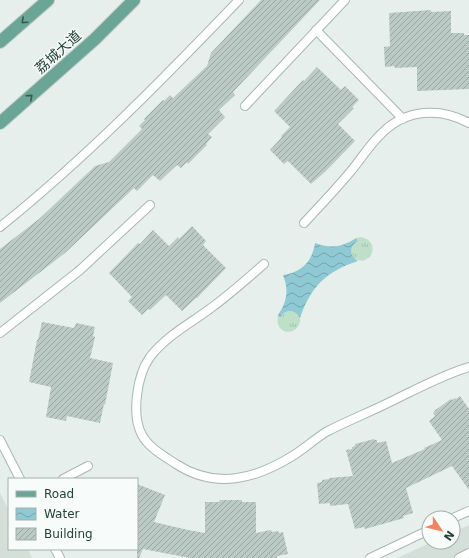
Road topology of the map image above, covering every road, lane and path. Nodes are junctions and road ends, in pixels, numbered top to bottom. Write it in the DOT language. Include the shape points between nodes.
graph roads {
  1 [pos="48,0"];
  2 [pos="134,0"];
  3 [pos="239,0"];
  4 [pos="345,0"];
  5 [pos="316,30"];
  6 [pos="0,42"];
  7 [pos="245,106"];
  8 [pos="402,119"];
  9 [pos="0,122"];
  10 [pos="469,123"];
  11 [pos="150,205"];
  12 [pos="304,223"];
  13 [pos="0,227"];
  14 [pos="264,264"];
  15 [pos="0,333"];
  16 [pos="469,367"];
  17 [pos="0,440"];
  18 [pos="88,466"];
  19 [pos="19,478"];
  20 [pos="65,478"];
  21 [pos="421,534"];
  22 [pos="469,553"];
  23 [pos="370,558"];
  24 [pos="459,558"];
  1 -- 6 [label="main road, one-way"];
  9 -- 2 [label="main road, 荔城大道, one-way" via="95,39"];
  3 -- 13 [label="lane" via="120,121"];
  4 -- 5 [label="lane"];
  5 -- 7 [label="lane"];
  5 -- 8 [label="lane"];
  8 -- 10 [label="lane" via="439,112"];
  8 -- 12 [label="lane" via="382,133"];
  11 -- 15 [label="lane" via="80,270"];
  14 -- 16 [label="lane" via="231,293 170,338 145,366 137,396 138,427 144,438 159,453 192,473 213,479 231,479 268,470 326,433"];
  17 -- 19 [label="lane"];
  18 -- 20 [label="lane"];
  21 -- 23 [label="lane"];
  22 -- 24 [label="lane"];
}
